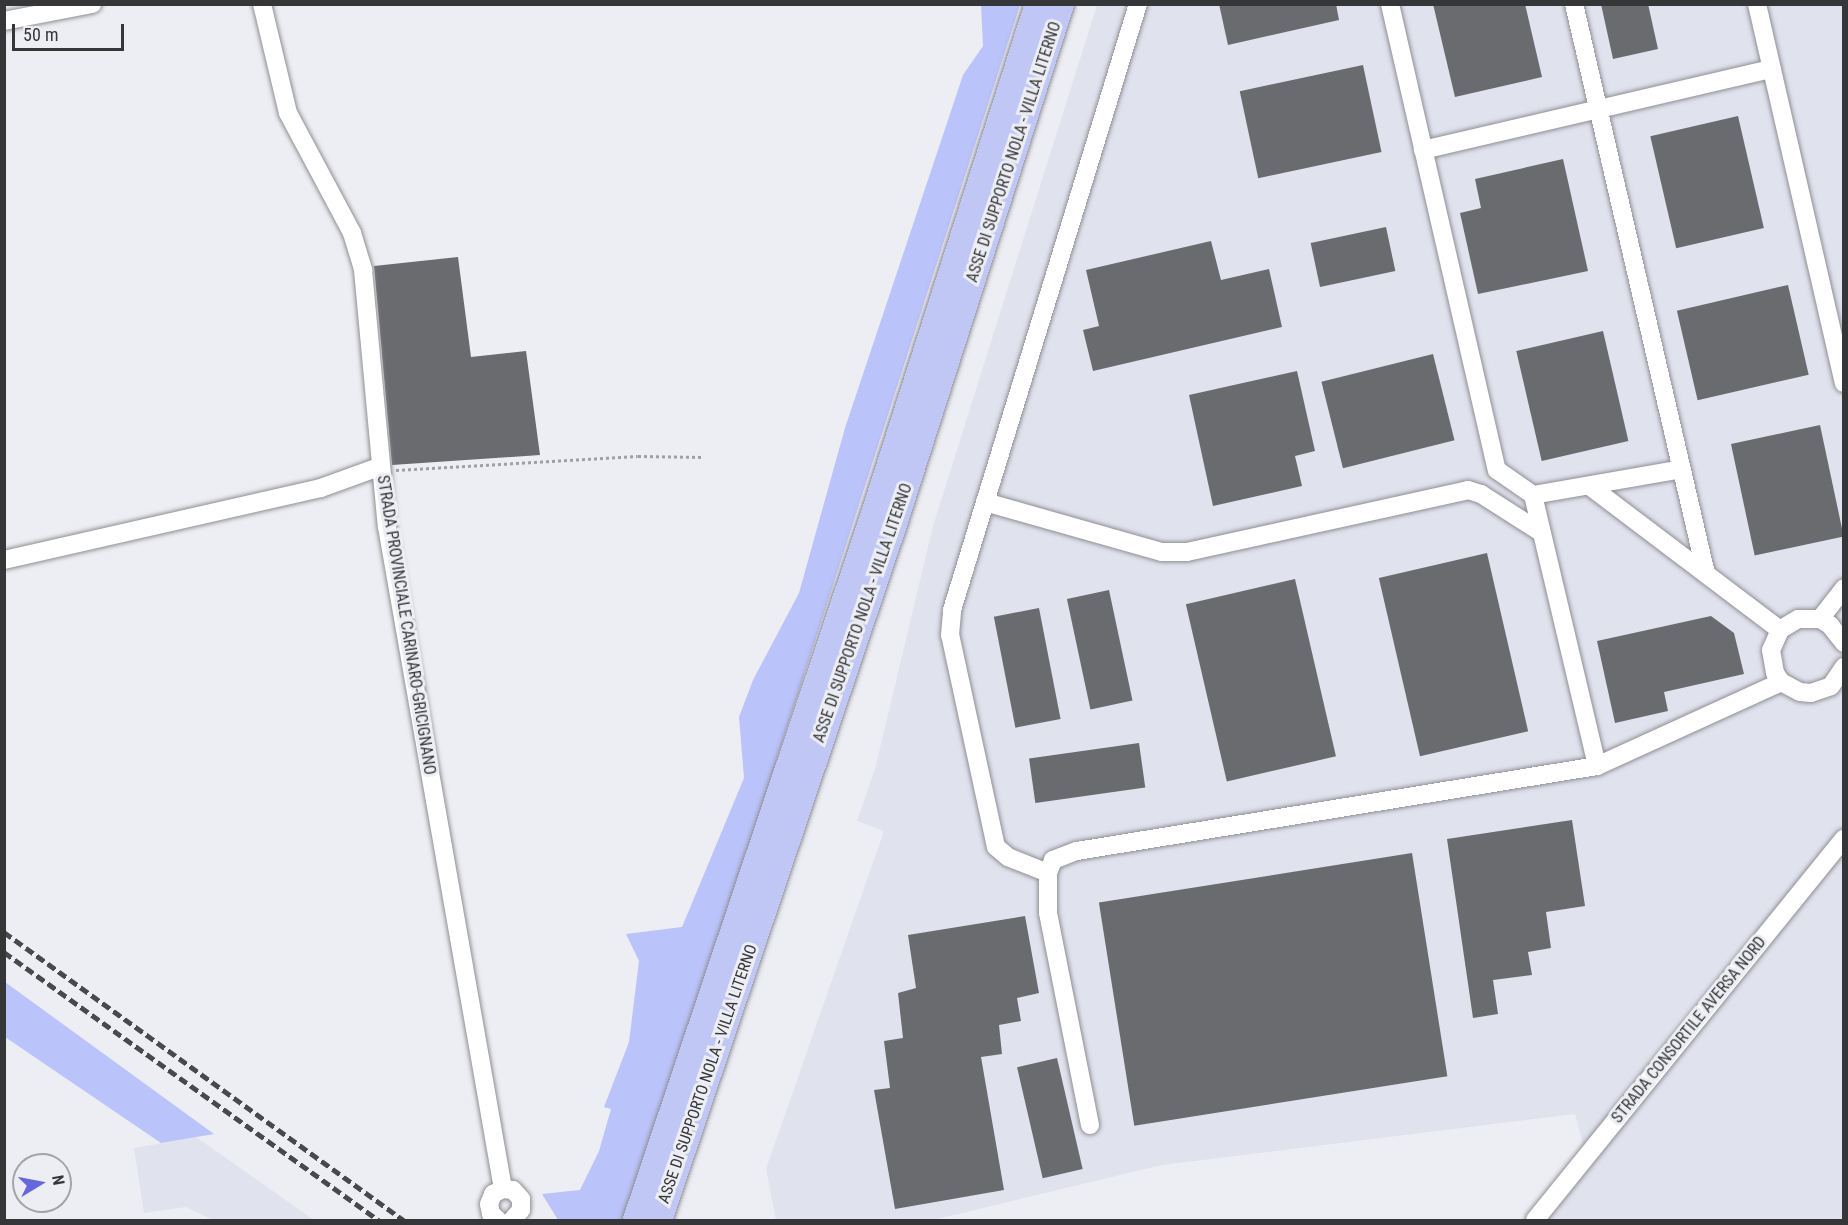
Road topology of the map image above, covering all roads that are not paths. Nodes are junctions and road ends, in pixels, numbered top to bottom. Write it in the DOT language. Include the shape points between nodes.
graph roads {
  1 [pos="92,4"];
  2 [pos="262,4"];
  3 [pos="1038,4"];
  4 [pos="1061,4"];
  5 [pos="1138,4"];
  6 [pos="1390,4"];
  7 [pos="1574,4"];
  8 [pos="1757,4"];
  9 [pos="4,21"];
  10 [pos="1772,69"];
  11 [pos="1599,109"];
  12 [pos="1424,150"];
  13 [pos="1844,384"];
  14 [pos="379,467"];
  15 [pos="1682,469"];
  16 [pos="1497,470"];
  17 [pos="1591,487"];
  18 [pos="1468,490"];
  19 [pos="1533,495"];
  20 [pos="985,502"];
  21 [pos="1542,533"];
  22 [pos="4,560"];
  23 [pos="1706,574"];
  24 [pos="1844,588"];
  25 [pos="1820,619"];
  26 [pos="1780,630"];
  27 [pos="1844,643"];
  28 [pos="1844,667"];
  29 [pos="1781,682"];
  30 [pos="1837,690"];
  31 [pos="1597,766"];
  32 [pos="1844,839"];
  33 [pos="1048,873"];
  34 [pos="1090,1125"];
  35 [pos="503,1189"];
  36 [pos="492,1218"];
  37 [pos="519,1219"];
  38 [pos="636,1221"];
  39 [pos="659,1221"];
  40 [pos="1535,1221"];
  1 -- 9 [label="street"];
  2 -- 14 [label="street, STRADA PROVINCIALE CARINARO-GRICIGNANO" via="288,113 352,233 363,270"];
  3 -- 38 [label="highway, ASSE DI SUPPORTO NOLA - VILLA LITERNO" via="872,520"];
  4 -- 39 [label="highway, ASSE DI SUPPORTO NOLA - VILLA LITERNO" via="895,520"];
  5 -- 20 [label="street"];
  6 -- 12 [label="street"];
  7 -- 11 [label="street"];
  8 -- 10 [label="street"];
  10 -- 11 [label="street"];
  10 -- 13 [label="street"];
  11 -- 12 [label="street"];
  11 -- 15 [label="street"];
  12 -- 16 [label="street"];
  14 -- 22 [label="street" via="321,488"];
  14 -- 35 [label="street, STRADA PROVINCIALE CARINARO-GRICIGNANO"];
  15 -- 17 [label="street"];
  15 -- 23 [label="street"];
  16 -- 18 [label="street"];
  16 -- 19 [label="street"];
  17 -- 19 [label="street"];
  17 -- 23 [label="street"];
  18 -- 20 [label="street" via="1187,552 1162,552"];
  18 -- 21 [label="street" via="1481,494"];
  19 -- 21 [label="street"];
  20 -- 33 [label="street" via="952,610 950,635 996,847 1008,857"];
  21 -- 31 [label="street"];
  23 -- 26 [label="street"];
  24 -- 25 [label="street"];
  25 -- 26 [label="street" via="1798,619"];
  25 -- 27 [label="street"];
  26 -- 29 [label="street" via="1774,639 1771,662"];
  28 -- 30 [label="street"];
  29 -- 30 [label="street" via="1811,693"];
  29 -- 31 [label="street"];
  31 -- 33 [label="street" via="1077,851 1053,860"];
  32 -- 40 [label="street, STRADA CONSORTILE AVERSA NORD"];
  33 -- 34 [label="street" via="1048,912"];
  35 -- 36 [label="street" via="490,1198"];
  35 -- 37 [label="street" via="518,1194 522,1204"];
}
